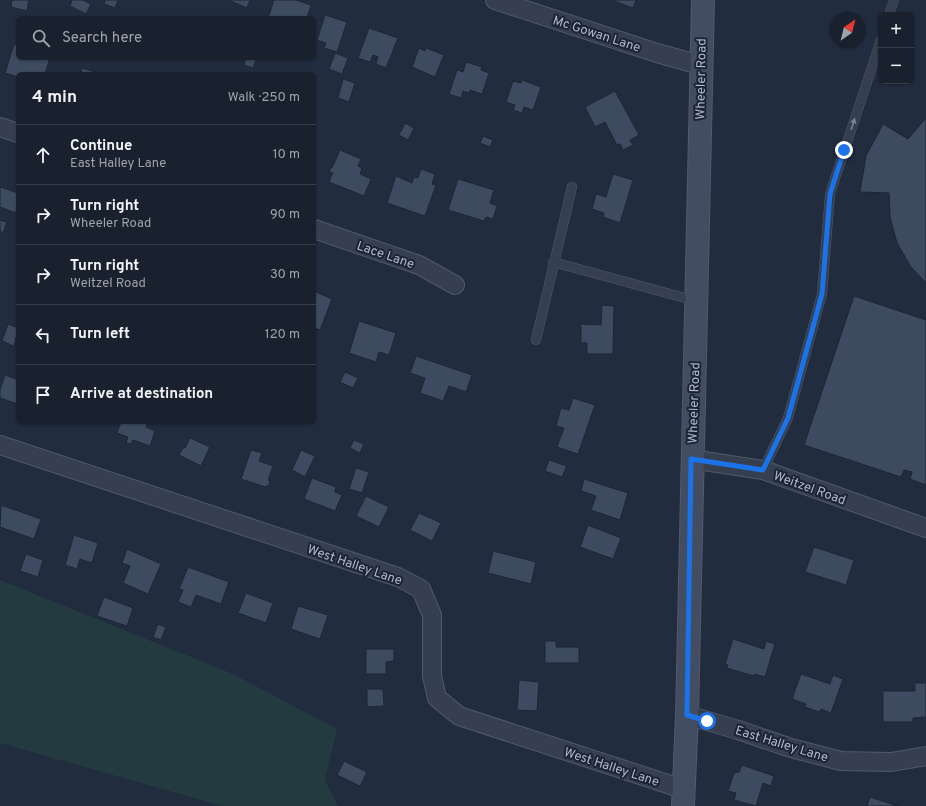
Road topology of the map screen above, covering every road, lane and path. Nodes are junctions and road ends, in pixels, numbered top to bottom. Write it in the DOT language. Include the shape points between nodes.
graph roads {
  1 [pos="495,0"];
  2 [pos="703,0"];
  3 [pos="894,0"];
  4 [pos="890,12"];
  5 [pos="878,48"];
  6 [pos="700,65"];
  7 [pos="0,127"];
  8 [pos="16,132"];
  9 [pos="572,187"];
  10 [pos="316,230"];
  11 [pos="553,262"];
  12 [pos="455,285"];
  13 [pos="696,301"];
  14 [pos="536,340"];
  15 [pos="0,446"];
  16 [pos="691,459"];
  17 [pos="763,470"];
  18 [pos="926,528"];
  19 [pos="687,715"];
  20 [pos="926,756"];
  21 [pos="683,798"];
  1 -- 6 [label="street, Mc Gowan Lane"];
  2 -- 6 [label="main road, Wheeler Road"];
  3 -- 4 [label="lane"];
  17 -- 5 [label="lane, one-way" via="788,418 822,294 830,194"];
  6 -- 13 [label="main road, Wheeler Road"];
  7 -- 8 [label="street"];
  9 -- 11 [label="lane"];
  10 -- 12 [label="street, Lace Lane" via="419,265"];
  11 -- 13 [label="lane"];
  11 -- 14 [label="lane"];
  13 -- 16 [label="main road, Wheeler Road"];
  15 -- 21 [label="street, West Halley Lane" via="398,577 421,589 432,615 432,676 437,698 459,716"];
  16 -- 17 [label="street, Weitzel Road"];
  16 -- 19 [label="main road, Wheeler Road"];
  17 -- 18 [label="street, Weitzel Road"];
  19 -- 20 [label="street, East Halley Lane" via="841,761 891,762"];
  19 -- 21 [label="main road, Wheeler Road"];
}
